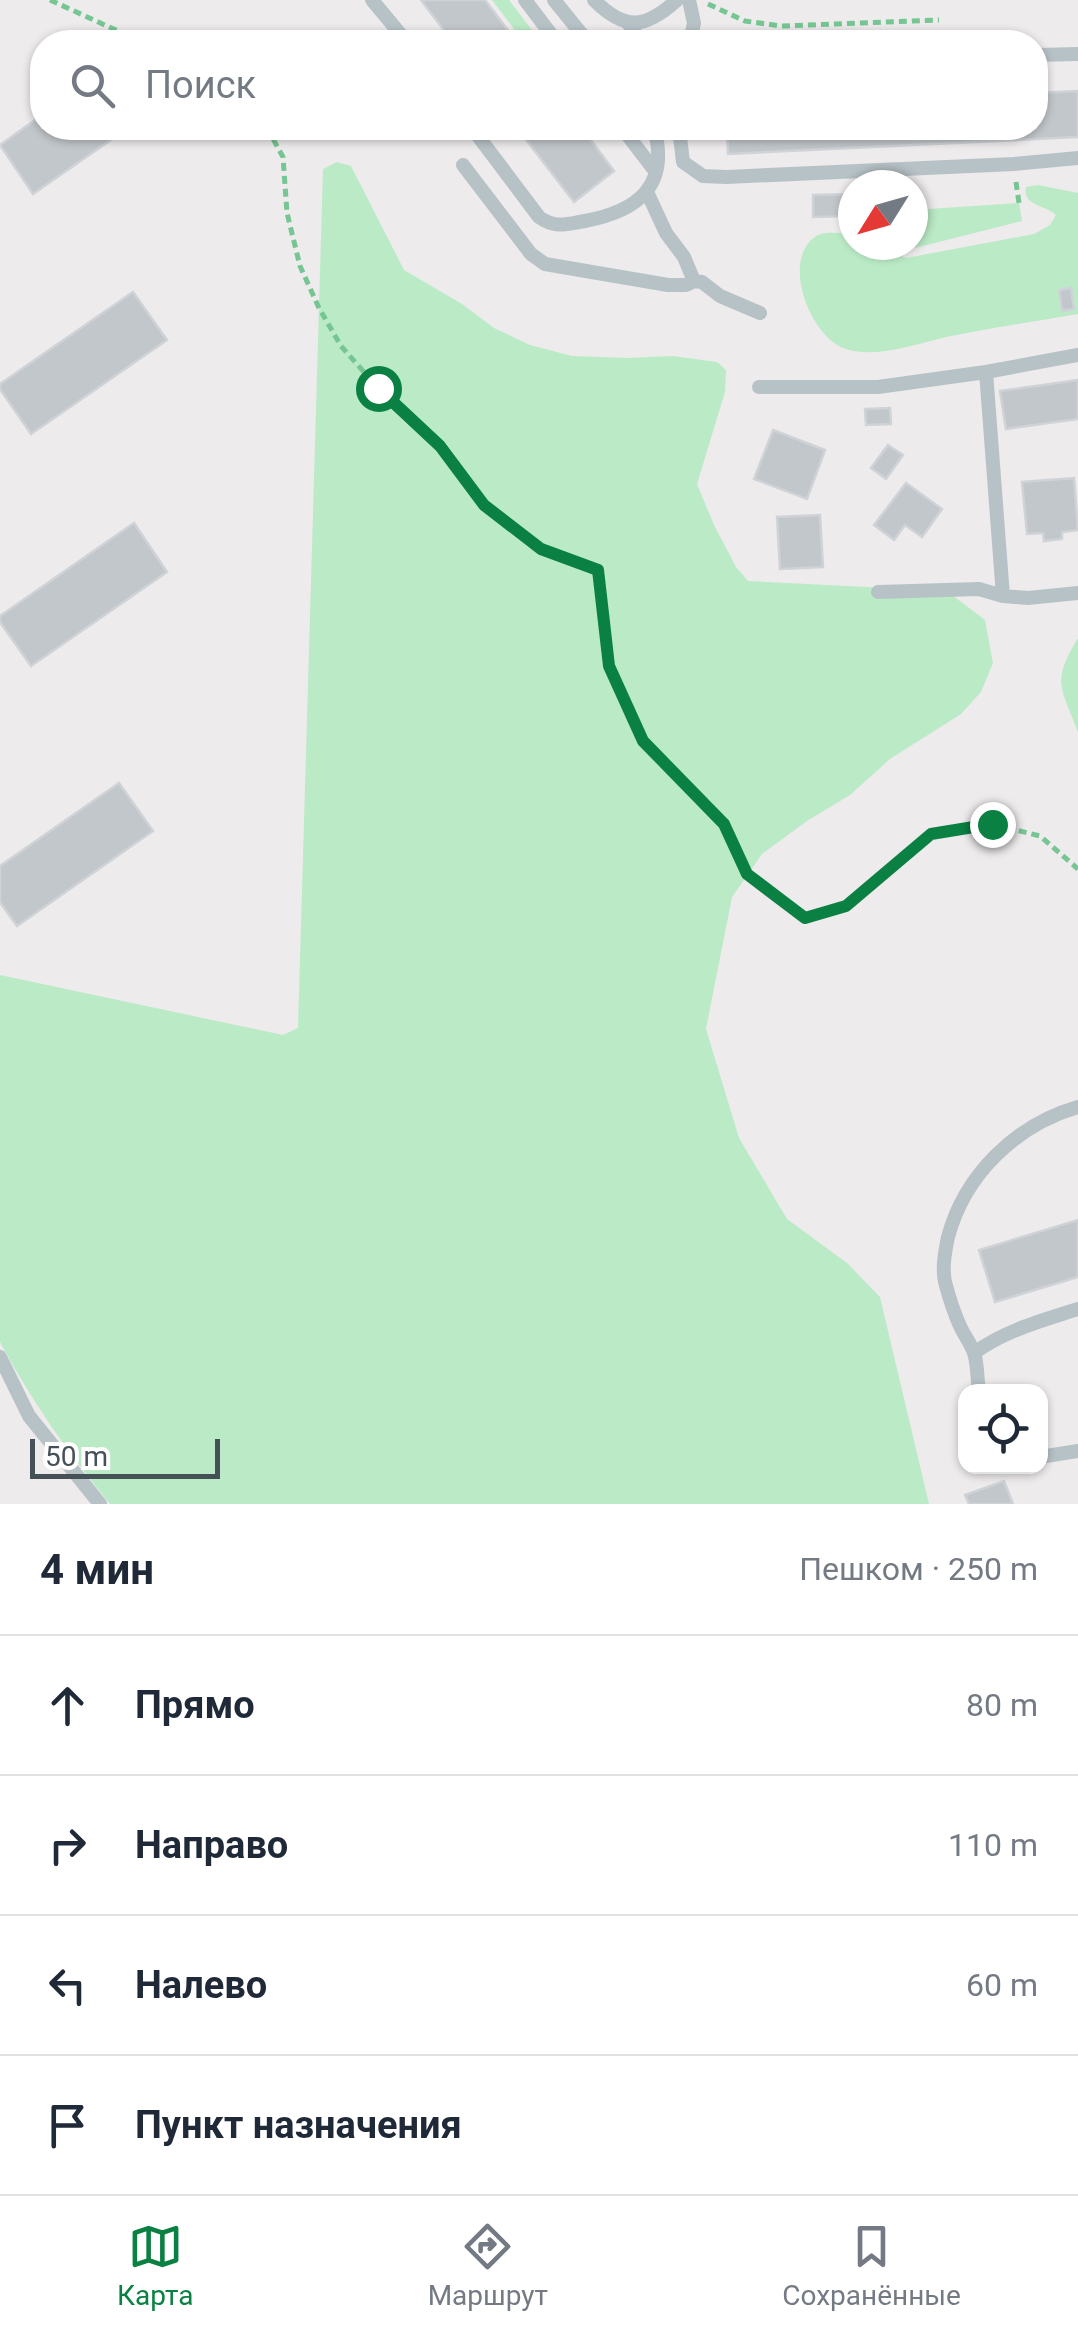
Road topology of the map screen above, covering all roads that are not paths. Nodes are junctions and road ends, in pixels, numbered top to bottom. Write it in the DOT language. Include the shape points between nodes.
graph roads {
  1 [pos="372,0"];
  2 [pos="525,0"];
  3 [pos="554,0"];
  4 [pos="594,0"];
  5 [pos="677,0"];
  6 [pos="689,0"];
  7 [pos="627,22"];
  8 [pos="397,30"];
  9 [pos="548,30"];
  10 [pos="578,30"];
  11 [pos="633,30"];
  12 [pos="693,30"];
  13 [pos="1078,54"];
  14 [pos="1048,55"];
  15 [pos="481,140"];
  16 [pos="631,140"];
  17 [pos="657,140"];
  18 [pos="680,140"];
  19 [pos="1078,158"];
  20 [pos="463,165"];
  21 [pos="655,171"];
  22 [pos="647,192"];
  23 [pos="694,281"];
  24 [pos="760,313"];
  25 [pos="1078,355"];
  26 [pos="986,372"];
  27 [pos="759,387"];
  28 [pos="878,592"];
  29 [pos="1078,593"];
  30 [pos="1003,596"];
  31 [pos="1078,1107"];
  32 [pos="1078,1309"];
  33 [pos="974,1353"];
  34 [pos="0,1357"];
  35 [pos="978,1384"];
  36 [pos="1078,1450"];
  37 [pos="1048,1456"];
  38 [pos="100,1504"];
  1 -- 8 [label="lane"];
  2 -- 9 [label="lane"];
  3 -- 10 [label="lane"];
  4 -- 7 [label="lane"];
  5 -- 7 [label="lane" via="648,22"];
  6 -- 12 [label="lane"];
  7 -- 11 [label="lane"];
  13 -- 14 [label="lane"];
  15 -- 22 [label="lane" via="548,224 613,216"];
  16 -- 21 [label="lane"];
  17 -- 21 [label="lane"];
  18 -- 19 [label="lane" via="683,162 703,176"];
  20 -- 23 [label="lane" via="531,254 546,264 668,285"];
  21 -- 22 [label="lane"];
  22 -- 23 [label="lane"];
  23 -- 24 [label="lane"];
  25 -- 26 [label="lane"];
  26 -- 27 [label="lane" via="878,387"];
  26 -- 30 [label="lane"];
  28 -- 30 [label="lane" via="978,589"];
  29 -- 30 [label="lane"];
  31 -- 33 [label="lane" via="1028,1129 967,1189 944,1255 944,1280"];
  32 -- 33 [label="lane" via="1023,1326"];
  33 -- 35 [label="lane"];
  34 -- 38 [label="lane" via="29,1416"];
  36 -- 37 [label="lane"];
}
